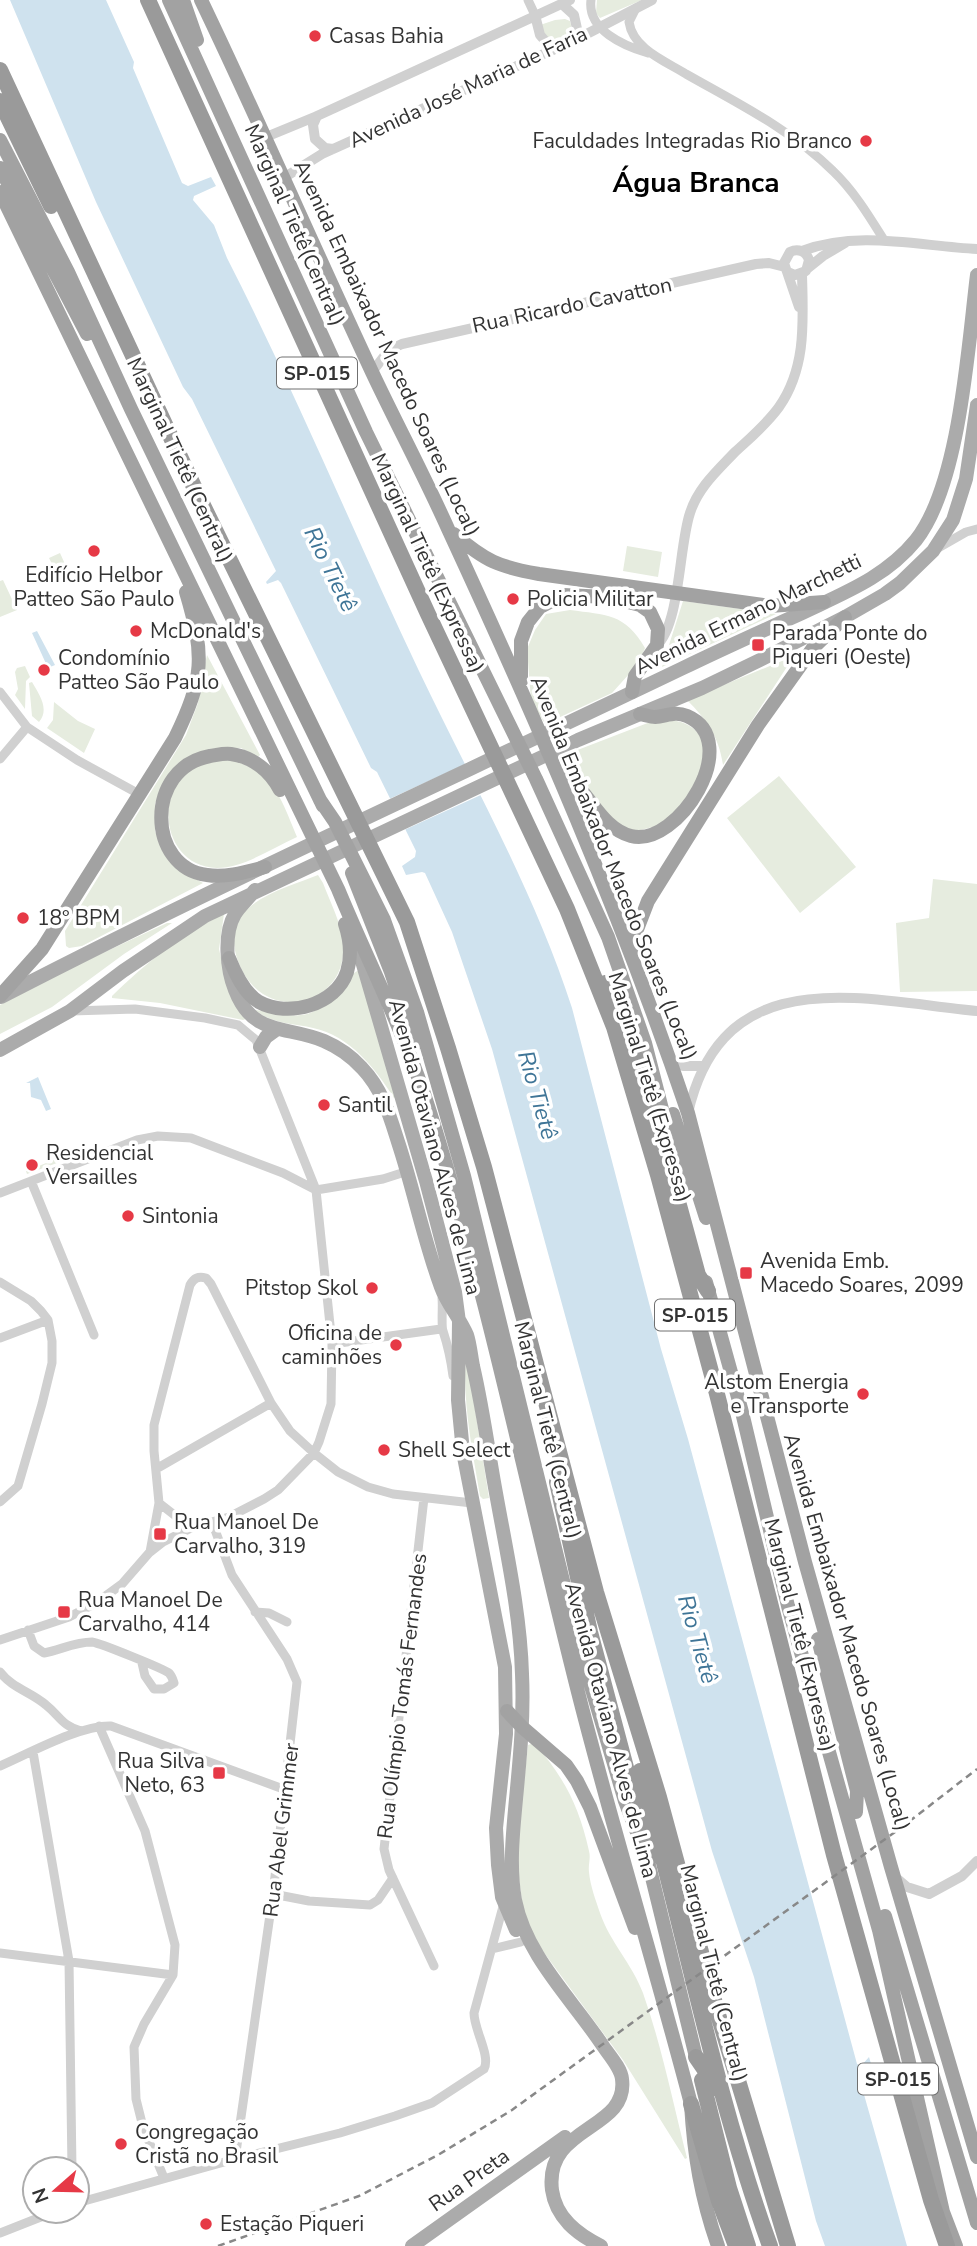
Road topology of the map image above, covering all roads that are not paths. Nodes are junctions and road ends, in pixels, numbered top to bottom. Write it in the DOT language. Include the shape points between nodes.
graph roads {
  1 [pos="148,0"];
  2 [pos="169,0"];
  3 [pos="183,0"];
  4 [pos="201,0"];
  5 [pos="528,0"];
  6 [pos="591,0"];
  7 [pos="652,0"];
  8 [pos="566,2"];
  9 [pos="638,7"];
  10 [pos="535,15"];
  11 [pos="599,27"];
  12 [pos="579,38"];
  13 [pos="553,50"];
  14 [pos="653,54"];
  15 [pos="0,70"];
  16 [pos="206,79"];
  17 [pos="0,101"];
  18 [pos="317,116"];
  19 [pos="266,137"];
  20 [pos="0,140"];
  21 [pos="333,149"];
  22 [pos="0,168"];
  23 [pos="285,177"];
  24 [pos="0,192"];
  25 [pos="851,240"];
  26 [pos="884,240"];
  27 [pos="78,241"];
  28 [pos="977,249"];
  29 [pos="802,251"];
  30 [pos="787,270"];
  31 [pos="805,271"];
  32 [pos="977,275"];
  33 [pos="803,322"];
  34 [pos="372,372"];
  35 [pos="977,405"];
  36 [pos="131,409"];
  37 [pos="972,438"];
  38 [pos="977,465"];
  39 [pos="448,529"];
  40 [pos="977,529"];
  41 [pos="933,551"];
  42 [pos="181,567"];
  43 [pos="676,592"];
  44 [pos="824,602"];
  45 [pos="845,617"];
  46 [pos="657,646"];
  47 [pos="521,690"];
  48 [pos="0,692"];
  49 [pos="632,692"];
  50 [pos="640,714"];
  51 [pos="27,727"];
  52 [pos="0,759"];
  53 [pos="556,769"];
  54 [pos="139,794"];
  55 [pos="320,800"];
  56 [pos="296,804"];
  57 [pos="269,865"];
  58 [pos="338,889"];
  59 [pos="255,890"];
  60 [pos="362,948"];
  61 [pos="632,956"];
  62 [pos="229,958"];
  63 [pos="593,973"];
  64 [pos="0,997"];
  65 [pos="70,1011"];
  66 [pos="977,1011"];
  67 [pos="639,1023"];
  68 [pos="277,1029"];
  69 [pos="260,1047"];
  70 [pos="0,1049"];
  71 [pos="670,1060"];
  72 [pos="704,1066"];
  73 [pos="430,1110"];
  74 [pos="688,1113"];
  75 [pos="415,1179"];
  76 [pos="32,1181"];
  77 [pos="316,1190"];
  78 [pos="0,1193"];
  79 [pos="729,1271"];
  80 [pos="0,1282"];
  81 [pos="442,1289"];
  82 [pos="708,1291"];
  83 [pos="48,1320"];
  84 [pos="459,1322"];
  85 [pos="441,1329"];
  86 [pos="94,1335"];
  87 [pos="0,1338"];
  88 [pos="332,1344"];
  89 [pos="458,1400"];
  90 [pos="271,1403"];
  91 [pos="554,1434"];
  92 [pos="314,1453"];
  93 [pos="156,1469"];
  94 [pos="424,1498"];
  95 [pos="0,1502"];
  96 [pos="159,1503"];
  97 [pos="472,1503"];
  98 [pos="498,1513"];
  99 [pos="767,1518"];
  100 [pos="212,1522"];
  101 [pos="191,1528"];
  102 [pos="149,1553"];
  103 [pos="805,1562"];
  104 [pos="255,1612"];
  105 [pos="287,1622"];
  106 [pos="28,1630"];
  107 [pos="0,1640"];
  108 [pos="142,1663"];
  109 [pos="618,1666"];
  110 [pos="0,1672"];
  111 [pos="507,1711"];
  112 [pos="59,1720"];
  113 [pos="99,1726"];
  114 [pos="522,1727"];
  115 [pos="81,1731"];
  116 [pos="50,1745"];
  117 [pos="33,1752"];
  118 [pos="0,1766"];
  119 [pos="286,1790"];
  120 [pos="856,1812"];
  121 [pos="649,1861"];
  122 [pos="977,1861"];
  123 [pos="894,1876"];
  124 [pos="393,1878"];
  125 [pos="870,1880"];
  126 [pos="273,1894"];
  127 [pos="504,1903"];
  128 [pos="521,1942"];
  129 [pos="492,1949"];
  130 [pos="649,1950"];
  131 [pos="0,1953"];
  132 [pos="69,1961"];
  133 [pos="434,1966"];
  134 [pos="173,1975"];
  135 [pos="696,2057"];
  136 [pos="691,2104"];
  137 [pos="550,2152"];
  138 [pos="72,2155"];
  139 [pos="977,2157"];
  140 [pos="234,2159"];
  141 [pos="163,2178"];
  142 [pos="91,2199"];
  143 [pos="977,2223"];
  144 [pos="21,2225"];
  145 [pos="0,2233"];
  146 [pos="412,2246"];
  147 [pos="601,2246"];
  148 [pos="718,2246"];
  149 [pos="737,2246"];
  150 [pos="748,2246"];
  151 [pos="761,2246"];
  152 [pos="770,2246"];
  153 [pos="788,2246"];
  154 [pos="947,2246"];
  155 [pos="956,2246"];
  1 -- 63 [label="highway, Marginal Tietê (Expressa) / SP-015"];
  2 -- 16 [label="highway, Marginal Tietê(Central)"];
  3 -- 16 [label="highway"];
  4 -- 19 [label="highway, Avenida Embaixador Macedo Soares (Local)"];
  5 -- 10 [label="street"];
  6 -- 11 [label="street" via="591,15"];
  7 -- 9 [label="street, Avenida José Maria de Faria"];
  8 -- 10 [label="street, Avenida José Maria de Faria"];
  8 -- 12 [label="street"];
  9 -- 11 [label="street, Avenida José Maria de Faria"];
  9 -- 14 [label="street" via="630,28"];
  10 -- 13 [label="street" via="540,36"];
  10 -- 18 [label="street, Avenida José Maria de Faria"];
  11 -- 12 [label="street, Avenida José Maria de Faria"];
  11 -- 14 [label="street" via="627,46"];
  12 -- 13 [label="street, Avenida José Maria de Faria"];
  13 -- 21 [label="street, Avenida José Maria de Faria"];
  14 -- 26 [label="street" via="797,141 833,170"];
  15 -- 27 [label="highway"];
  16 -- 67 [label="highway, Marginal Tietê(Central)" via="366,432 536,779 608,937"];
  17 -- 27 [label="highway" via="60,225"];
  18 -- 19 [label="street, Avenida José Maria de Faria"];
  18 -- 21 [label="street" via="315,139"];
  19 -- 23 [label="highway, Avenida Embaixador Macedo Soares (Local)"];
  20 -- 36 [label="highway, Marginal Tietê (Central)"];
  21 -- 23 [label="street, Avenida José Maria de Faria"];
  22 -- 36 [label="highway"];
  23 -- 34 [label="highway, Avenida Embaixador Macedo Soares (Local)"];
  24 -- 42 [label="highway, Avenida Otaviano Alves de Lima"];
  25 -- 26 [label="street"];
  25 -- 29 [label="street"];
  25 -- 31 [label="street"];
  26 -- 28 [label="street"];
  27 -- 91 [label="highway" via="407,922 484,1167"];
  29 -- 30 [label="street" via="790,252 785,258"];
  29 -- 31 [label="street" via="808,257"];
  30 -- 31 [label="street" via="795,275"];
  30 -- 33 [label="street"];
  30 -- 34 [label="street, Rua Ricardo Cavatton" via="756,264 402,344 389,350"];
  31 -- 33 [label="street"];
  32 -- 44 [label="main road, Avenida Ermano Marchetti" via="957,419 929,521 881,573"];
  33 -- 43 [label="street" via="797,367 780,406 698,492 687,520"];
  34 -- 39 [label="highway, Avenida Embaixador Macedo Soares (Local)"];
  35 -- 37 [label="main road, Avenida Ermano Marchetti"];
  36 -- 55 [label="highway, Marginal Tietê (Central)"];
  37 -- 38 [label="street"];
  37 -- 41 [label="main road, Avenida Ermano Marchetti" via="961,500"];
  39 -- 43 [label="highway" via="475,552 504,567"];
  39 -- 47 [label="highway, Avenida Embaixador Macedo Soares (Local)"];
  40 -- 41 [label="street"];
  41 -- 45 [label="main road, Avenida Ermano Marchetti" via="900,583"];
  42 -- 54 [label="highway" via="200,646 198,673 192,701 175,738"];
  42 -- 56 [label="highway, Avenida Otaviano Alves de Lima"];
  43 -- 44 [label="highway" via="769,606"];
  43 -- 46 [label="street" via="664,639"];
  44 -- 49 [label="main road, Avenida Ermano Marchetti"];
  45 -- 50 [label="main road, Avenida Ermano Marchetti"];
  45 -- 61 [label="highway" via="813,648 751,736 648,901"];
  46 -- 47 [label="highway" via="654,619 640,605 608,597 571,594 554,598 533,613 524,631"];
  46 -- 49 [label="highway" via="635,676"];
  47 -- 53 [label="highway, Avenida Embaixador Macedo Soares (Local)"];
  48 -- 51 [label="street"];
  49 -- 57 [label="main road, Avenida Ermano Marchetti"];
  50 -- 53 [label="highway" via="685,715 704,729 709,741 706,774 677,820 665,829 645,837 625,834"];
  50 -- 59 [label="main road, Avenida Ermano Marchetti"];
  51 -- 52 [label="street"];
  51 -- 54 [label="street"];
  53 -- 61 [label="highway, Avenida Embaixador Macedo Soares (Local)"];
  54 -- 64 [label="highway" via="42,949"];
  55 -- 73 [label="highway" via="391,972 429,1086"];
  55 -- 121 [label="highway, Marginal Tietê (Central)" via="384,920 417,1012 464,1176 578,1642 625,1801"];
  56 -- 57 [label="highway" via="285,798 274,778 252,760 235,755 191,762 169,785 160,816 162,829 168,848 183,864 205,875 237,874"];
  56 -- 58 [label="highway, Avenida Otaviano Alves de Lima"];
  57 -- 64 [label="main road, Avenida Ermano Marchetti"];
  58 -- 60 [label="highway, Avenida Otaviano Alves de Lima"];
  58 -- 62 [label="highway" via="350,960 346,975 327,998 298,1009 259,1002 245,988"];
  59 -- 62 [label="main road, Avenida Otaviano Alves de Lima" via="234,915"];
  59 -- 65 [label="main road, Avenida Ermano Marchetti" via="186,928"];
  60 -- 73 [label="highway, Avenida Otaviano Alves de Lima" via="406,1043"];
  60 -- 75 [label="main road, Avenida Otaviano Alves de Lima"];
  61 -- 71 [label="highway, Avenida Embaixador Macedo Soares (Local)"];
  62 -- 68 [label="main road, Avenida Otaviano Alves de Lima" via="230,974 243,1006 259,1023"];
  63 -- 82 [label="highway" via="610,988 620,1012 650,1100 698,1275"];
  63 -- 154 [label="highway, Marginal Tietê (Expressa) / SP-015" via="658,1175 834,1854"];
  65 -- 69 [label="street" via="135,1010 216,1020 246,1029"];
  65 -- 70 [label="main road, Avenida Ermano Marchetti"];
  66 -- 72 [label="street" via="843,998 798,999 750,1017"];
  67 -- 79 [label="highway" via="664,1084 709,1228"];
  67 -- 82 [label="highway"];
  68 -- 69 [label="main road"];
  68 -- 75 [label="main road, Avenida Otaviano Alves de Lima" via="324,1041 363,1069 380,1091"];
  69 -- 77 [label="street"];
  71 -- 72 [label="street"];
  71 -- 74 [label="highway, Avenida Embaixador Macedo Soares (Local)"];
  72 -- 74 [label="street"];
  73 -- 130 [label="highway, Avenida Otaviano Alves de Lima"];
  74 -- 79 [label="highway, Avenida Embaixador Macedo Soares (Local)"];
  75 -- 77 [label="street" via="383,1179"];
  75 -- 81 [label="main road, Avenida Otaviano Alves de Lima"];
  75 -- 84 [label="main road, Avenida Otaviano Alves de Lima" via="451,1271"];
  76 -- 77 [label="street" via="137,1140 175,1135 240,1156"];
  76 -- 78 [label="street"];
  76 -- 86 [label="street"];
  77 -- 88 [label="street"];
  79 -- 103 [label="highway, Avenida Embaixador Macedo Soares (Local)"];
  80 -- 83 [label="street" via="31,1301"];
  81 -- 84 [label="main road, Avenida Otaviano Alves de Lima"];
  81 -- 85 [label="street"];
  82 -- 99 [label="highway"];
  83 -- 87 [label="street"];
  83 -- 95 [label="street" via="52,1363 42,1404 18,1486"];
  84 -- 89 [label="main road"];
  84 -- 98 [label="main road" via="467,1335 476,1378"];
  85 -- 88 [label="street"];
  85 -- 89 [label="street" via="449,1346"];
  88 -- 92 [label="street" via="331,1404"];
  89 -- 97 [label="main road"];
  90 -- 92 [label="street" via="290,1431"];
  90 -- 93 [label="street"];
  90 -- 93 [label="street" via="211,1284 206,1278 196,1278 187,1294 154,1425"];
  91 -- 109 [label="highway"];
  91 -- 121 [label="highway" via="561,1503"];
  92 -- 94 [label="street" via="368,1487"];
  92 -- 100 [label="street" via="278,1490 245,1510"];
  93 -- 96 [label="street"];
  94 -- 97 [label="street"];
  94 -- 124 [label="street, Rua Olímpio Tomás Fernandes" via="385,1838"];
  96 -- 101 [label="street"];
  96 -- 102 [label="street"];
  97 -- 98 [label="main road" via="485,1504"];
  97 -- 111 [label="main road" via="505,1667"];
  98 -- 114 [label="main road" via="516,1609"];
  99 -- 120 [label="highway" via="775,1529"];
  99 -- 125 [label="highway" via="800,1649"];
  100 -- 101 [label="street"];
  100 -- 104 [label="street, Rua Abel Grimmer" via="232,1575"];
  101 -- 102 [label="street"];
  102 -- 106 [label="street" via="122,1584 96,1603"];
  103 -- 120 [label="highway" via="807,1594 857,1791"];
  103 -- 123 [label="highway, Avenida Embaixador Macedo Soares (Local)"];
  104 -- 105 [label="street"];
  104 -- 119 [label="street, Rua Abel Grimmer" via="297,1682"];
  106 -- 107 [label="street"];
  106 -- 108 [label="street" via="34,1646 44,1653 95,1642"];
  108 -- 108 [label="street" via="167,1671 174,1683 154,1689"];
  109 -- 152 [label="highway, Marginal Tietê (Central)" via="628,1729 709,2046"];
  109 -- 153 [label="highway"];
  110 -- 112 [label="street" via="44,1703"];
  111 -- 114 [label="highway"];
  111 -- 127 [label="main road" via="496,1828"];
  112 -- 115 [label="street"];
  112 -- 116 [label="street" via="59,1731"];
  113 -- 115 [label="street"];
  113 -- 119 [label="street" via="135,1734"];
  113 -- 134 [label="street" via="145,1831 175,1945"];
  114 -- 130 [label="highway" via="559,1758 577,1781 632,1924"];
  114 -- 137 [label="main road" via="512,1875 521,1922 554,1980 592,2029 622,2079 614,2107"];
  115 -- 116 [label="street"];
  116 -- 117 [label="street"];
  117 -- 118 [label="street"];
  117 -- 132 [label="street"];
  119 -- 126 [label="street, Rua Abel Grimmer"];
  120 -- 125 [label="highway"];
  121 -- 135 [label="highway, Marginal Tietê (Central)"];
  122 -- 123 [label="street" via="962,1876 929,1894 907,1887"];
  123 -- 139 [label="highway, Avenida Embaixador Macedo Soares (Local)"];
  124 -- 126 [label="street" via="370,1905"];
  124 -- 133 [label="street, Rua Olímpio Tomás Fernandes"];
  125 -- 143 [label="highway"];
  125 -- 155 [label="highway" via="943,2212"];
  126 -- 140 [label="street, Rua Abel Grimmer"];
  127 -- 128 [label="main road"];
  127 -- 129 [label="street"];
  128 -- 129 [label="street"];
  128 -- 137 [label="main road" via="610,2068 613,2081 613,2090 599,2111"];
  129 -- 140 [label="street" via="474,2013 487,2061 484,2069 432,2103 340,2133"];
  130 -- 136 [label="highway, Avenida Otaviano Alves de Lima"];
  131 -- 132 [label="street"];
  132 -- 134 [label="street"];
  132 -- 138 [label="street"];
  134 -- 141 [label="street" via="134,2047 136,2099"];
  135 -- 150 [label="highway"];
  135 -- 151 [label="highway" via="706,2073"];
  136 -- 148 [label="highway, Avenida Otaviano Alves de Lima" via="694,2156"];
  136 -- 149 [label="highway"];
  137 -- 146 [label="main road, Rua Preta"];
  137 -- 147 [label="main road" via="558,2212 568,2225"];
  140 -- 141 [label="street"];
  141 -- 142 [label="street"];
  144 -- 145 [label="street"];
}
